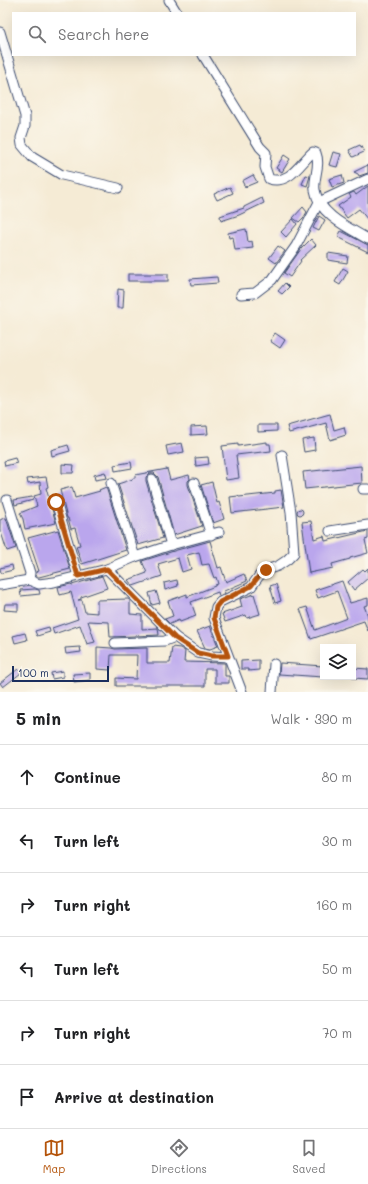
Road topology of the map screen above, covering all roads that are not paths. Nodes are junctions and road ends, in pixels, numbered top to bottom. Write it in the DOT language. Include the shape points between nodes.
graph roads {
  1 [pos="169,0"];
  2 [pos="176,12"];
  3 [pos="0,32"];
  4 [pos="204,56"];
  5 [pos="368,179"];
  6 [pos="118,188"];
  7 [pos="319,202"];
  8 [pos="368,239"];
  9 [pos="241,294"];
  10 [pos="282,455"];
  11 [pos="152,479"];
  12 [pos="111,483"];
  13 [pos="194,483"];
  14 [pos="7,500"];
  15 [pos="56,502"];
  16 [pos="368,525"];
  17 [pos="330,531"];
  18 [pos="171,545"];
  19 [pos="136,557"];
  20 [pos="107,569"];
  21 [pos="78,576"];
  22 [pos="29,580"];
  23 [pos="0,585"];
  24 [pos="175,638"];
  25 [pos="115,643"];
  26 [pos="228,656"];
  27 [pos="274,664"];
  28 [pos="242,692"];
  29 [pos="272,692"];
  1 -- 2 [label="street"];
  3 -- 6 [label="street" via="25,116 22,145 32,157 62,175"];
  4 -- 7 [label="street" via="266,153 265,168 269,179 285,178 298,169 313,152 316,153 318,166 315,190"];
  5 -- 7 [label="street"];
  7 -- 8 [label="street" via="330,216"];
  7 -- 9 [label="street" via="296,246 272,280 255,293"];
  10 -- 26 [label="street" via="291,512 294,553 278,566 266,570 251,586 220,602 216,607 214,618"];
  11 -- 18 [label="street"];
  12 -- 19 [label="street"];
  13 -- 18 [label="street" via="215,533"];
  14 -- 22 [label="street" via="30,573"];
  15 -- 21 [label="street"];
  16 -- 17 [label="street"];
  18 -- 19 [label="street"];
  19 -- 20 [label="street"];
  20 -- 21 [label="street"];
  20 -- 24 [label="street"];
  21 -- 22 [label="street" via="39,584"];
  22 -- 23 [label="street"];
  24 -- 25 [label="street" via="165,641"];
  24 -- 26 [label="street" via="198,653"];
  26 -- 28 [label="street"];
  27 -- 29 [label="street"];
}
